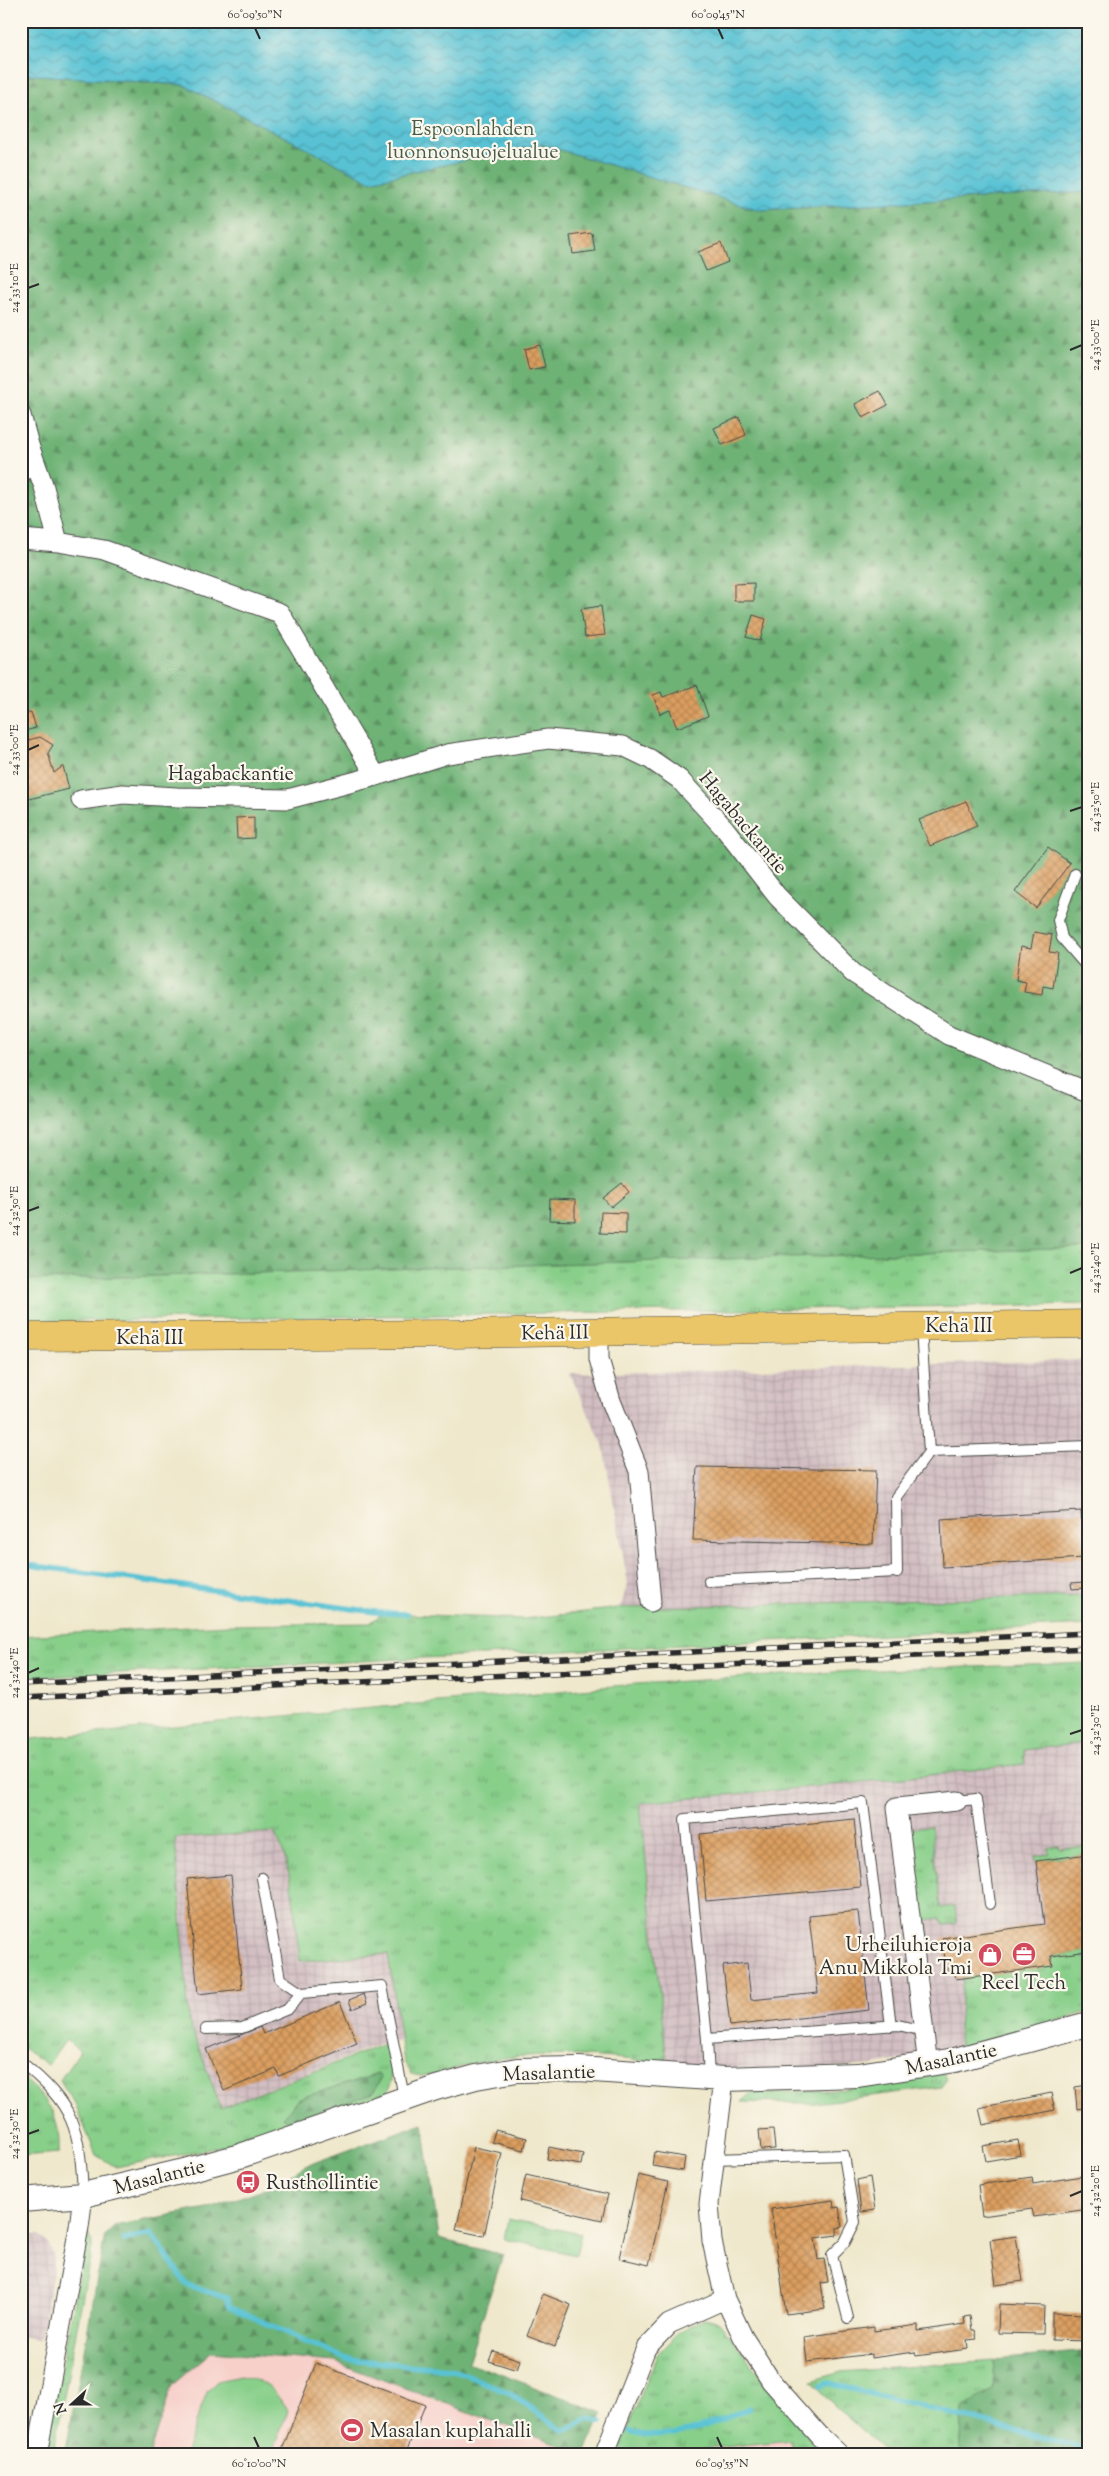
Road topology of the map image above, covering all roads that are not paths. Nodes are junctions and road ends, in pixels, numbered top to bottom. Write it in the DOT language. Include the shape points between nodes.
graph roads {
  1 [pos="21,415"];
  2 [pos="29,445"];
  3 [pos="21,473"];
  4 [pos="21,539"];
  5 [pos="58,542"];
  6 [pos="376,776"];
  7 [pos="81,800"];
  8 [pos="1074,874"];
  9 [pos="1088,968"];
  10 [pos="1088,1092"];
  11 [pos="1088,1324"];
  12 [pos="920,1325"];
  13 [pos="599,1331"];
  14 [pos="21,1337"];
  15 [pos="1088,1446"];
  16 [pos="929,1452"];
  17 [pos="709,1581"];
  18 [pos="651,1602"];
  19 [pos="957,1801"];
  20 [pos="262,1878"];
  21 [pos="990,1904"];
  22 [pos="301,1993"];
  23 [pos="1088,2024"];
  24 [pos="891,2026"];
  25 [pos="206,2029"];
  26 [pos="924,2031"];
  27 [pos="707,2038"];
  28 [pos="21,2062"];
  29 [pos="928,2066"];
  30 [pos="717,2078"];
  31 [pos="404,2097"];
  32 [pos="714,2159"];
  33 [pos="83,2195"];
  34 [pos="21,2200"];
  35 [pos="725,2299"];
  36 [pos="848,2318"];
  37 [pos="37,2455"];
  38 [pos="604,2455"];
  39 [pos="840,2455"];
  1 -- 2 [label="street"];
  2 -- 3 [label="street" via="27,468"];
  2 -- 5 [label="street"];
  4 -- 5 [label="street"];
  5 -- 6 [label="street" via="104,550 280,613"];
  6 -- 7 [label="street, Hagabackantie" via="288,799 123,794"];
  6 -- 10 [label="street, Hagabackantie" via="447,754 548,740 622,746 650,759 679,779 720,823 776,896 853,973 949,1036"];
  8 -- 9 [label="lane" via="1058,920 1062,938"];
  11 -- 12 [label="highway, Kehä III"];
  12 -- 13 [label="highway, Kehä III"];
  12 -- 16 [label="lane"];
  13 -- 14 [label="highway, Kehä III"];
  13 -- 18 [label="street" via="599,1359 606,1384 639,1472"];
  15 -- 16 [label="lane"];
  16 -- 17 [label="lane" via="896,1497 897,1572"];
  19 -- 21 [label="lane" via="976,1799"];
  19 -- 26 [label="street" via="898,1808"];
  20 -- 22 [label="lane" via="280,1978"];
  22 -- 25 [label="lane" via="288,2009 242,2028"];
  22 -- 31 [label="lane" via="382,1986"];
  23 -- 29 [label="street, Masalantie"];
  24 -- 26 [label="lane"];
  24 -- 27 [label="lane"];
  24 -- 27 [label="lane" via="863,1803 685,1819"];
  26 -- 29 [label="street"];
  27 -- 30 [label="lane"];
  28 -- 33 [label="lane" via="44,2081 65,2107 77,2132"];
  29 -- 30 [label="street, Masalantie" via="858,2075"];
  30 -- 31 [label="street, Masalantie" via="579,2069 517,2070 476,2077"];
  30 -- 32 [label="street"];
  31 -- 33 [label="street, Masalantie" via="240,2156"];
  32 -- 35 [label="street" via="709,2204 712,2241"];
  32 -- 36 [label="lane" via="844,2155 856,2222 845,2242 832,2255"];
  33 -- 34 [label="street, Masalantie"];
  33 -- 37 [label="street"];
  35 -- 38 [label="street" via="669,2324 646,2348"];
  35 -- 39 [label="street" via="742,2337 772,2381"];
}
